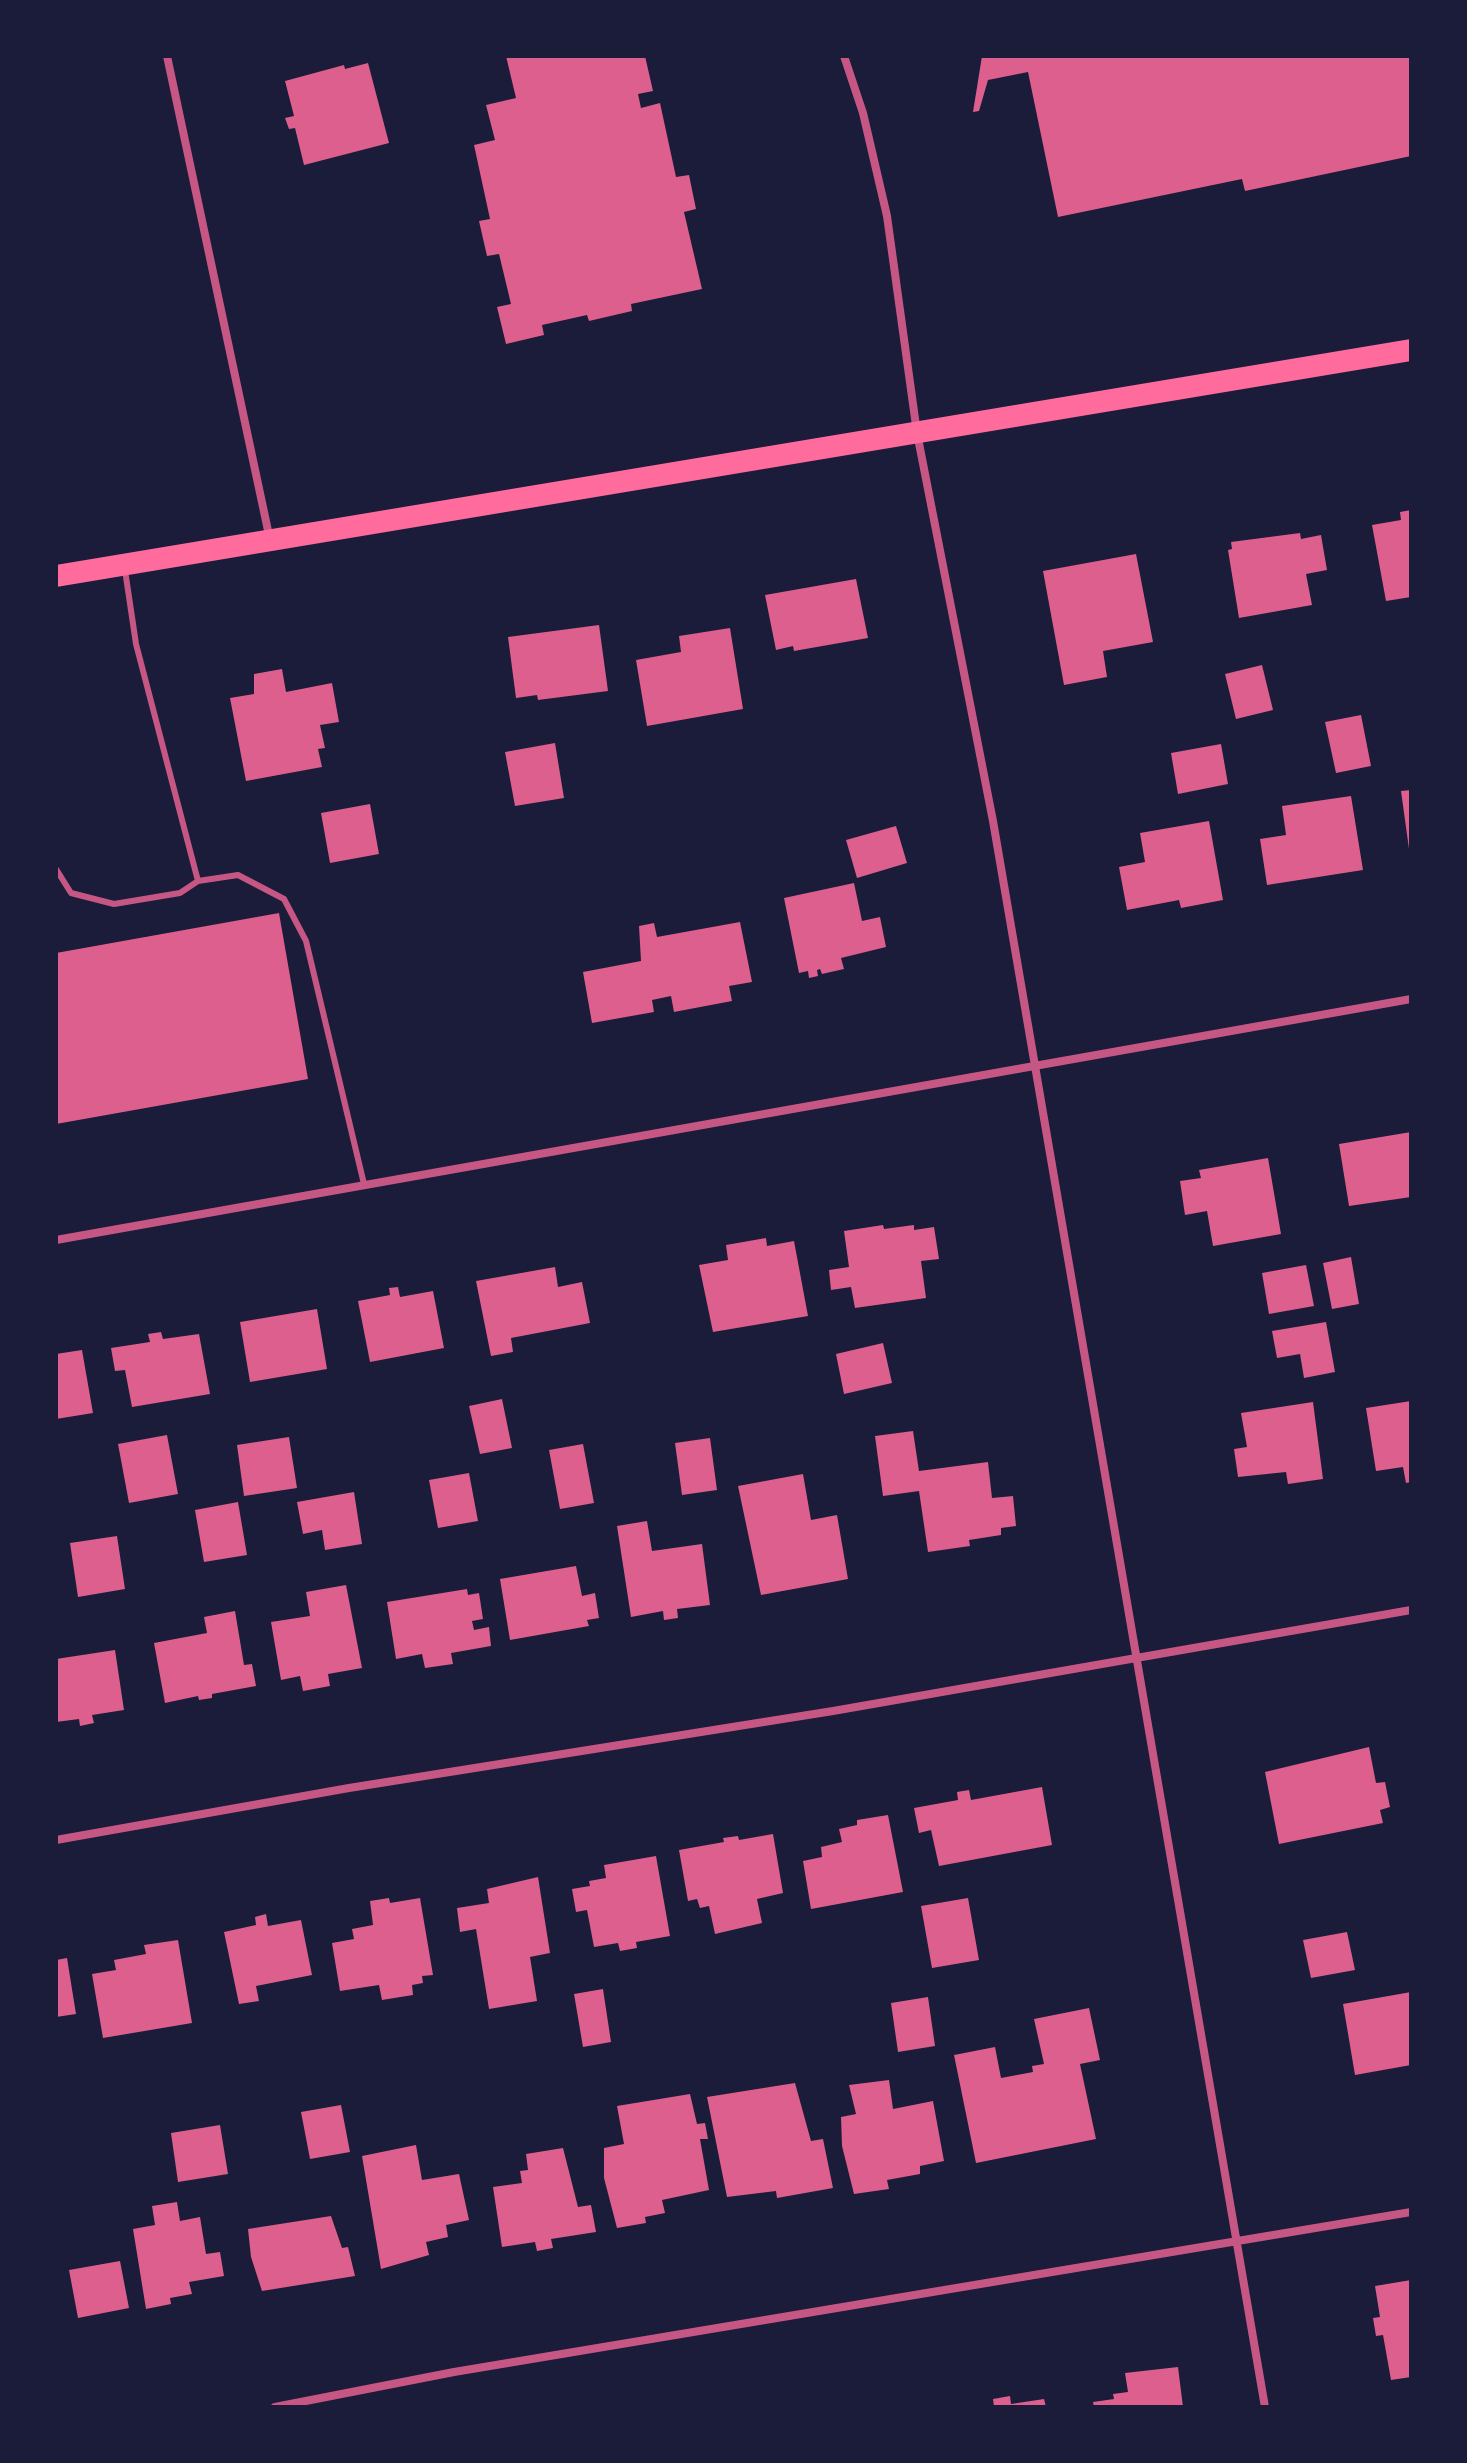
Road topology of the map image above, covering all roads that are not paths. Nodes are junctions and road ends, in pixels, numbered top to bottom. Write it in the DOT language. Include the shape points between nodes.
graph roads {
  1 [pos="167,56"];
  2 [pos="844,56"];
  3 [pos="1411,350"];
  4 [pos="917,433"];
  5 [pos="271,541"];
  6 [pos="124,565"];
  7 [pos="56,576"];
  8 [pos="56,869"];
  9 [pos="198,881"];
  10 [pos="1411,999"];
  11 [pos="1034,1065"];
  12 [pos="364,1184"];
  13 [pos="56,1240"];
  14 [pos="1411,1610"];
  15 [pos="1134,1656"];
  16 [pos="56,1840"];
  17 [pos="1411,2212"];
  18 [pos="1236,2241"];
  19 [pos="275,2407"];
  20 [pos="1265,2407"];
  1 -- 5 [label="street"];
  2 -- 4 [label="street" via="887,216"];
  3 -- 4 [label="highway"];
  4 -- 5 [label="highway"];
  4 -- 11 [label="street" via="993,821"];
  5 -- 6 [label="highway"];
  6 -- 7 [label="highway"];
  6 -- 9 [label="lane" via="136,644"];
  8 -- 9 [label="lane" via="71,893 114,904 180,893"];
  9 -- 12 [label="lane" via="238,875 284,899 306,941"];
  10 -- 11 [label="street"];
  11 -- 12 [label="street"];
  11 -- 15 [label="street"];
  12 -- 13 [label="street"];
  14 -- 15 [label="street"];
  15 -- 16 [label="street"];
  15 -- 18 [label="street"];
  17 -- 18 [label="street"];
  18 -- 19 [label="street" via="454,2372"];
  18 -- 20 [label="street"];
}
